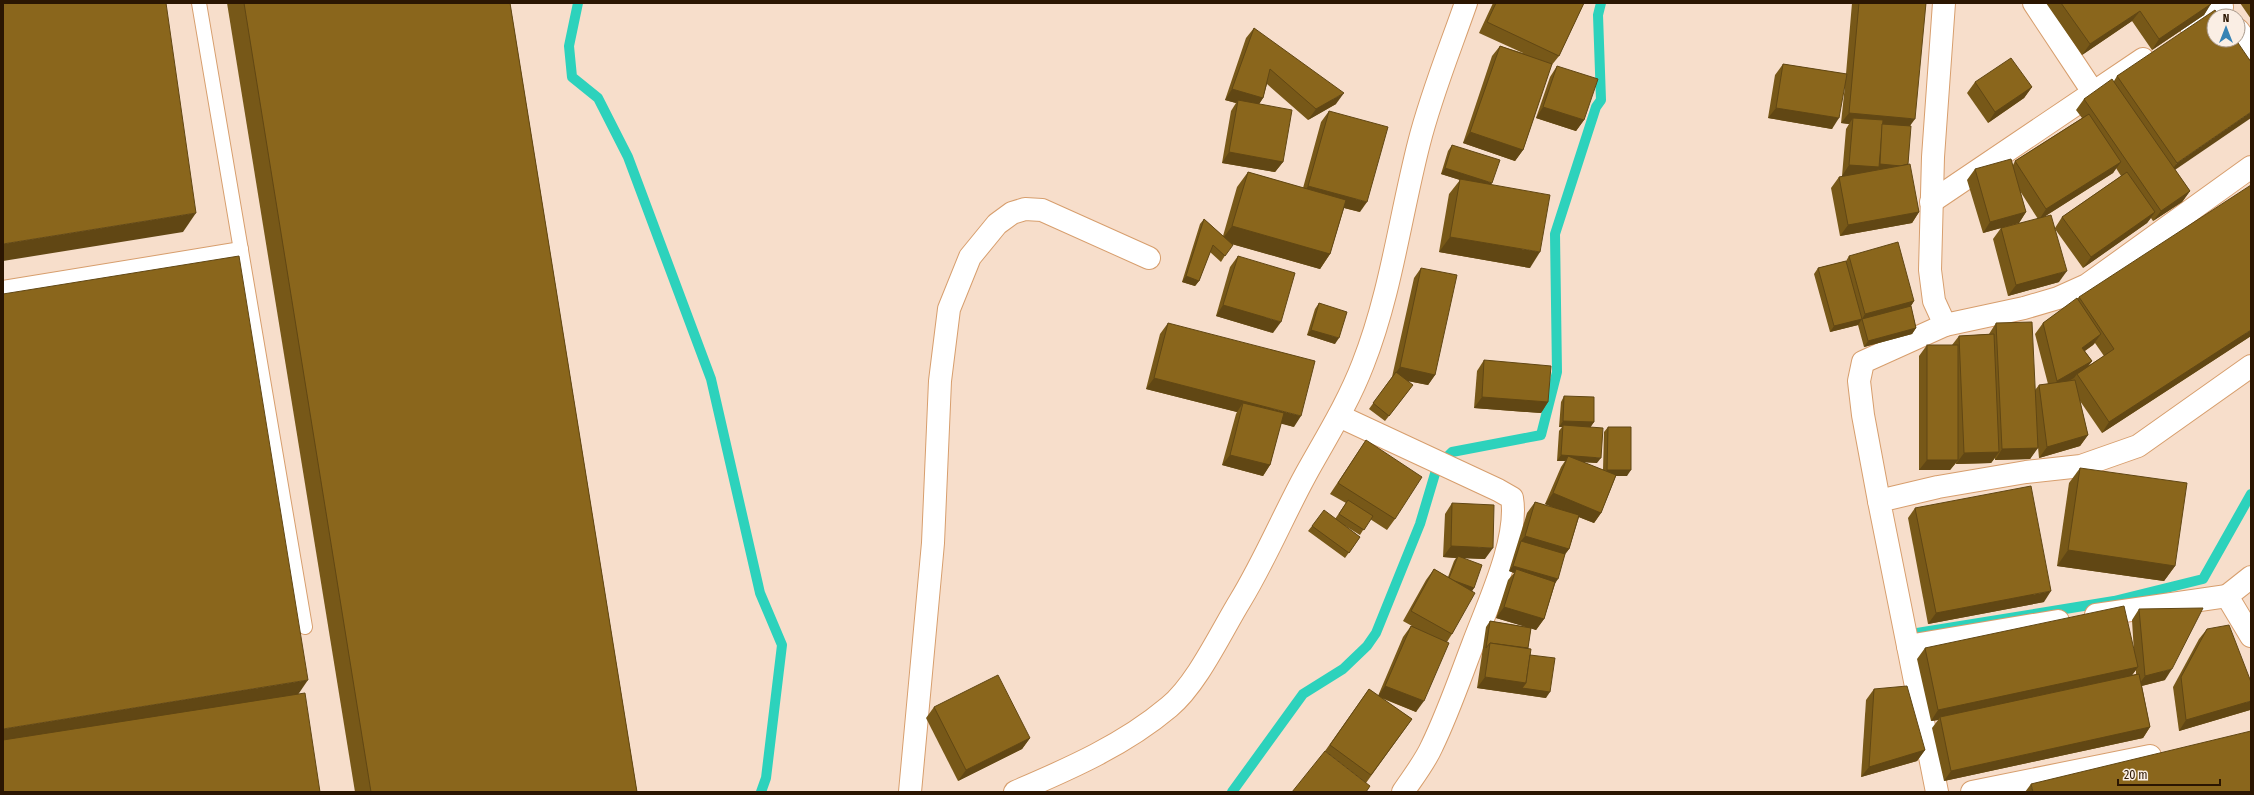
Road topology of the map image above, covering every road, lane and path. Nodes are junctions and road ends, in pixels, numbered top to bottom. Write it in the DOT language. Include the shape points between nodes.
graph roads {
  1 [pos="199,3"];
  2 [pos="1466,3"];
  3 [pos="1944,3"];
  4 [pos="2034,3"];
  5 [pos="2206,19"];
  6 [pos="2093,92"];
  7 [pos="2251,167"];
  8 [pos="1931,202"];
  9 [pos="240,249"];
  10 [pos="1149,258"];
  11 [pos="3,288"];
  12 [pos="1945,325"];
  13 [pos="2251,366"];
  14 [pos="1339,416"];
  15 [pos="1879,501"];
  16 [pos="2251,577"];
  17 [pos="2227,596"];
  18 [pos="305,627"];
  19 [pos="2251,636"];
  20 [pos="1908,646"];
  21 [pos="2174,751"];
  22 [pos="910,792"];
  23 [pos="1015,792"];
  24 [pos="1403,792"];
  25 [pos="1937,792"];
  26 [pos="1972,792"];
  1 -- 9 [label="lane"];
  2 -- 14 [label="street" via="1419,142 1390,280 1363,365"];
  3 -- 8 [label="street"];
  4 -- 6 [label="street"];
  5 -- 6 [label="street"];
  6 -- 8 [label="street"];
  7 -- 12 [label="street" via="2087,285 2058,298 2024,308"];
  8 -- 12 [label="street" via="1930,270 1934,301"];
  9 -- 11 [label="lane"];
  9 -- 18 [label="lane"];
  10 -- 22 [label="street" via="1042,210 1025,208 1012,213 997,224 970,257 950,309 940,382 933,543"];
  12 -- 15 [label="street" via="1863,362 1859,381"];
  13 -- 15 [label="street" via="2169,426 2131,449 2081,466 2026,472 1945,486"];
  14 -- 23 [label="street" via="1305,475 1256,574 1196,675 1171,706 1132,735 1069,770"];
  14 -- 24 [label="street" via="1512,498 1512,530 1496,583 1432,747"];
  15 -- 20 [label="street"];
  16 -- 17 [label="street"];
  17 -- 19 [label="street"];
  17 -- 20 [label="street"];
  20 -- 25 [label="street"];
  21 -- 26 [label="street"];
}
